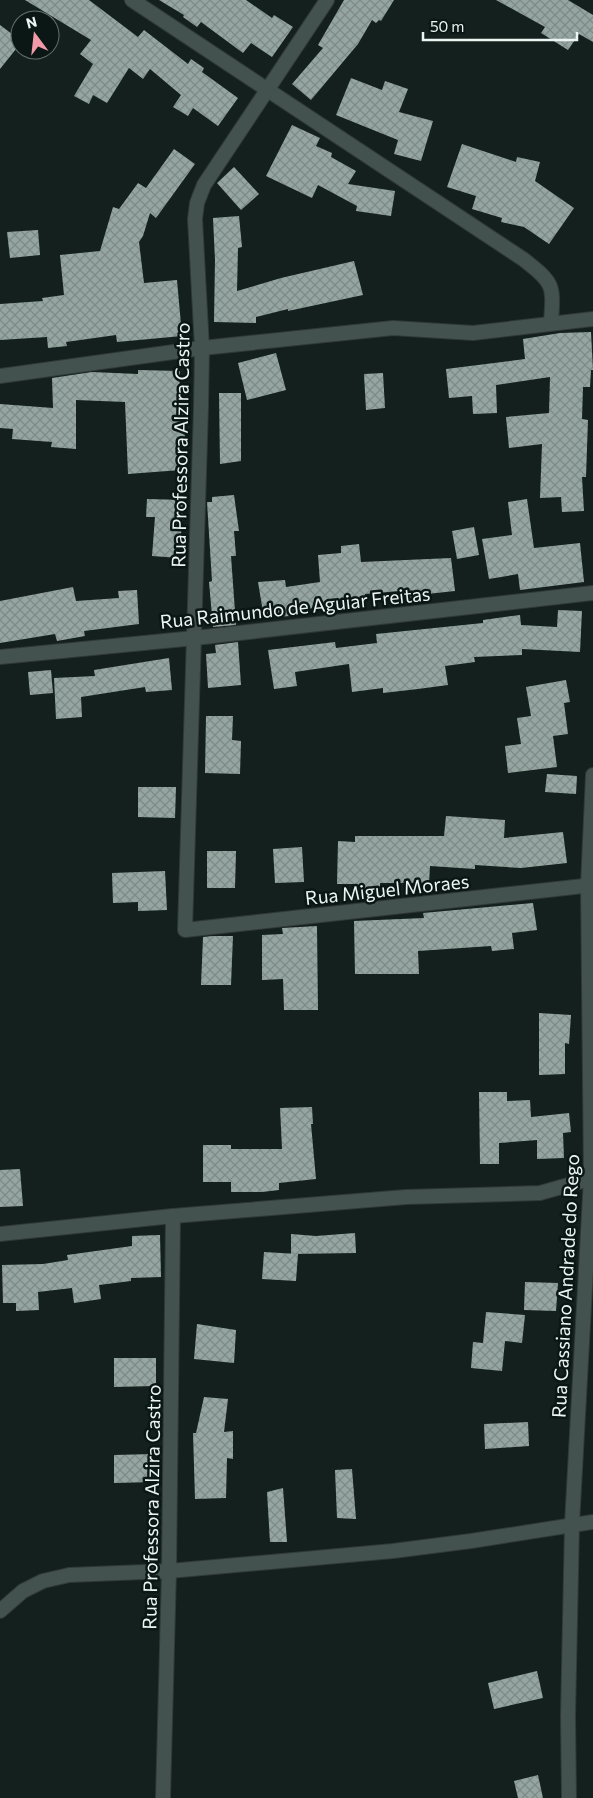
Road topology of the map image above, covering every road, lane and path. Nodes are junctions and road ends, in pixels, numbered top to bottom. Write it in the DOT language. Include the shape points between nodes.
graph roads {
  1 [pos="132,0"];
  2 [pos="327,0"];
  3 [pos="266,89"];
  4 [pos="593,319"];
  5 [pos="551,322"];
  6 [pos="202,348"];
  7 [pos="0,376"];
  8 [pos="593,592"];
  9 [pos="195,638"];
  10 [pos="0,657"];
  11 [pos="593,775"];
  12 [pos="591,885"];
  13 [pos="185,930"];
  14 [pos="592,1178"];
  15 [pos="173,1216"];
  16 [pos="0,1234"];
  17 [pos="593,1522"];
  18 [pos="572,1524"];
  19 [pos="169,1571"];
  20 [pos="0,1611"];
  21 [pos="164,1798"];
  22 [pos="569,1798"];
  1 -- 3 [label="street"];
  2 -- 3 [label="street, Rua Professora Alzira Castro"];
  3 -- 5 [label="street" via="543,275 552,290"];
  3 -- 6 [label="street, Rua Professora Alzira Castro" via="204,185 197,203 194,219"];
  4 -- 5 [label="street"];
  5 -- 6 [label="street" via="473,333 393,328"];
  6 -- 7 [label="street"];
  6 -- 9 [label="street, Rua Professora Alzira Castro"];
  8 -- 9 [label="street, Rua Raimundo de Aguiar Freitas"];
  9 -- 10 [label="street, Rua Raimundo de Aguiar Freitas"];
  9 -- 13 [label="street, Rua Professora Alzira Castro"];
  11 -- 12 [label="street, Rua Cassiano Andrade do Rego"];
  12 -- 13 [label="street, Rua Miguel Moraes"];
  12 -- 14 [label="street, Rua Cassiano Andrade do Rego"];
  14 -- 15 [label="street" via="540,1193 406,1197"];
  14 -- 18 [label="street, Rua Cassiano Andrade do Rego"];
  15 -- 16 [label="street"];
  15 -- 19 [label="street, Rua Professora Alzira Castro"];
  17 -- 18 [label="street"];
  18 -- 19 [label="street" via="393,1551"];
  18 -- 22 [label="street, Rua Cassiano Andrade do Rego"];
  19 -- 20 [label="street" via="69,1575 44,1581 24,1591"];
  19 -- 21 [label="street, Rua Professora Alzira Castro"];
}
